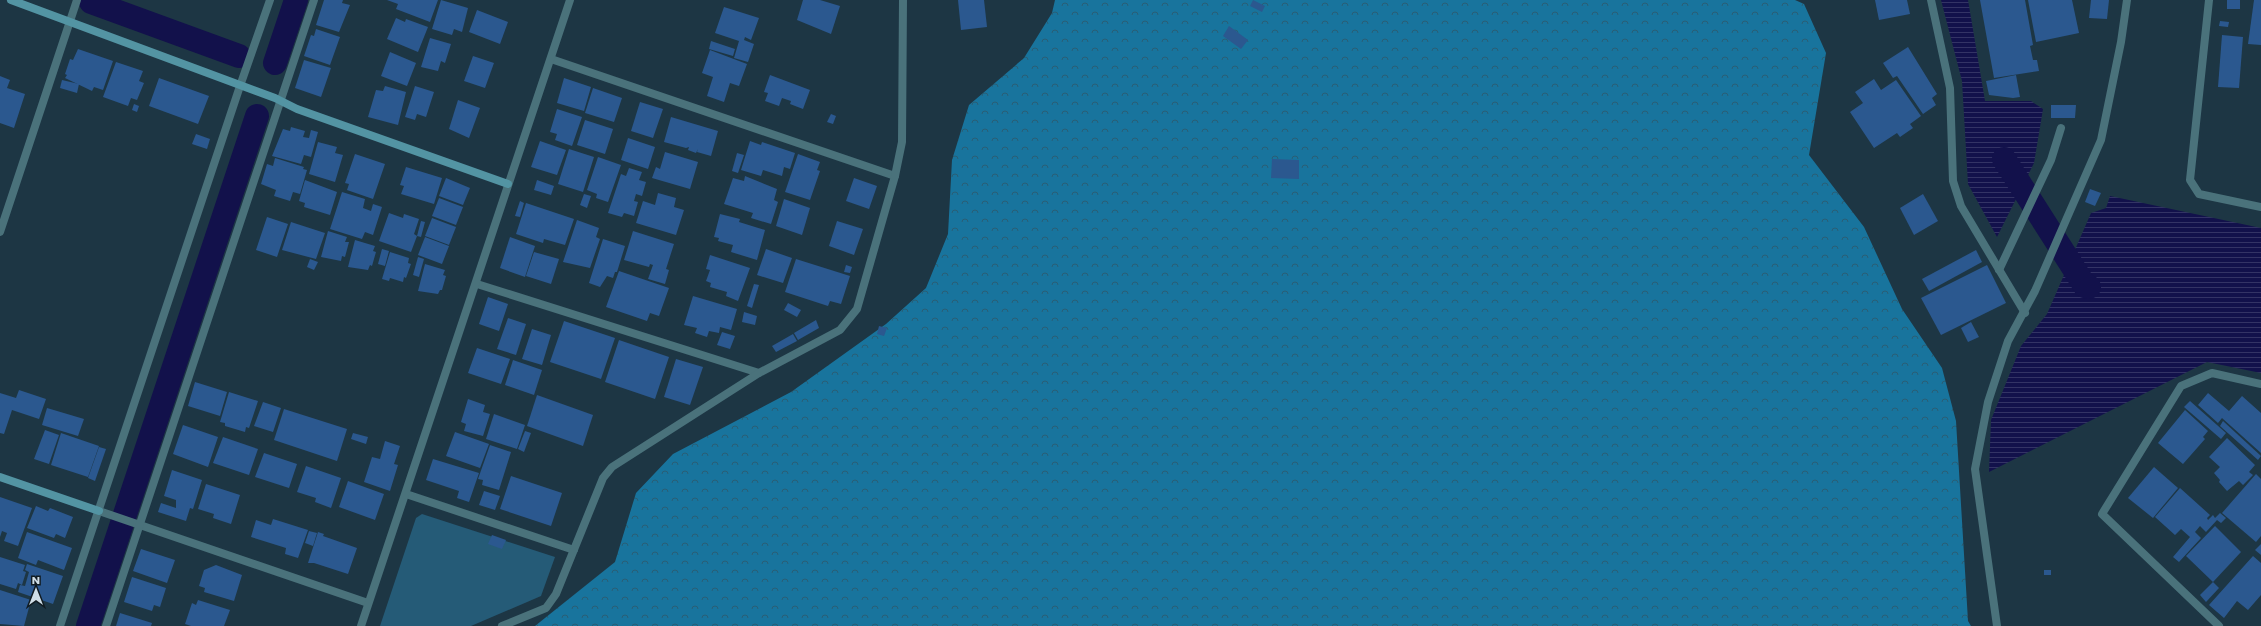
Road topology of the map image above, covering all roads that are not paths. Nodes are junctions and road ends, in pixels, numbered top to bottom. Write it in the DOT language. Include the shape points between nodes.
graph roads {
  1 [pos="11,0"];
  2 [pos="77,0"];
  3 [pos="270,0"];
  4 [pos="314,0"];
  5 [pos="570,0"];
  6 [pos="903,0"];
  7 [pos="1931,0"];
  8 [pos="2127,0"];
  9 [pos="2209,0"];
  10 [pos="70,21"];
  11 [pos="551,59"];
  12 [pos="240,86"];
  13 [pos="278,99"];
  14 [pos="2061,128"];
  15 [pos="895,176"];
  16 [pos="508,184"];
  17 [pos="2261,207"];
  18 [pos="2,220"];
  19 [pos="0,232"];
  20 [pos="1999,270"];
  21 [pos="477,284"];
  22 [pos="2025,312"];
  23 [pos="759,374"];
  24 [pos="2261,384"];
  25 [pos="0,477"];
  26 [pos="406,494"];
  27 [pos="99,511"];
  28 [pos="140,525"];
  29 [pos="574,550"];
  30 [pos="368,603"];
  31 [pos="60,626"];
  32 [pos="106,626"];
  33 [pos="361,626"];
  34 [pos="502,626"];
  35 [pos="1997,626"];
  36 [pos="2219,626"];
  1 -- 10 [label="street"];
  2 -- 10 [label="street"];
  3 -- 12 [label="street"];
  4 -- 13 [label="street"];
  5 -- 11 [label="street"];
  6 -- 15 [label="street" via="902,142"];
  7 -- 20 [label="street" via="1950,88 1953,182 1961,206"];
  8 -- 22 [label="street" via="2121,42 2100,140"];
  9 -- 17 [label="street" via="2190,180 2199,194"];
  10 -- 12 [label="street"];
  10 -- 18 [label="street"];
  11 -- 15 [label="street"];
  11 -- 16 [label="street"];
  12 -- 13 [label="street"];
  12 -- 27 [label="street"];
  13 -- 16 [label="street" via="297,109"];
  13 -- 28 [label="street"];
  14 -- 20 [label="street" via="2051,160"];
  15 -- 23 [label="street" via="858,309 840,330"];
  16 -- 21 [label="street"];
  18 -- 19 [label="street"];
  20 -- 22 [label="street"];
  21 -- 23 [label="street"];
  21 -- 26 [label="street"];
  22 -- 35 [label="street" via="2008,341 1988,402 1975,469"];
  23 -- 29 [label="street" via="612,467 603,478"];
  24 -- 36 [label="street" via="2212,373 2181,386 2102,514"];
  25 -- 27 [label="street"];
  26 -- 29 [label="street"];
  26 -- 30 [label="street"];
  27 -- 28 [label="street"];
  27 -- 31 [label="street"];
  28 -- 30 [label="street"];
  28 -- 32 [label="street"];
  29 -- 34 [label="street" via="556,594 546,608"];
  30 -- 33 [label="street"];
}
